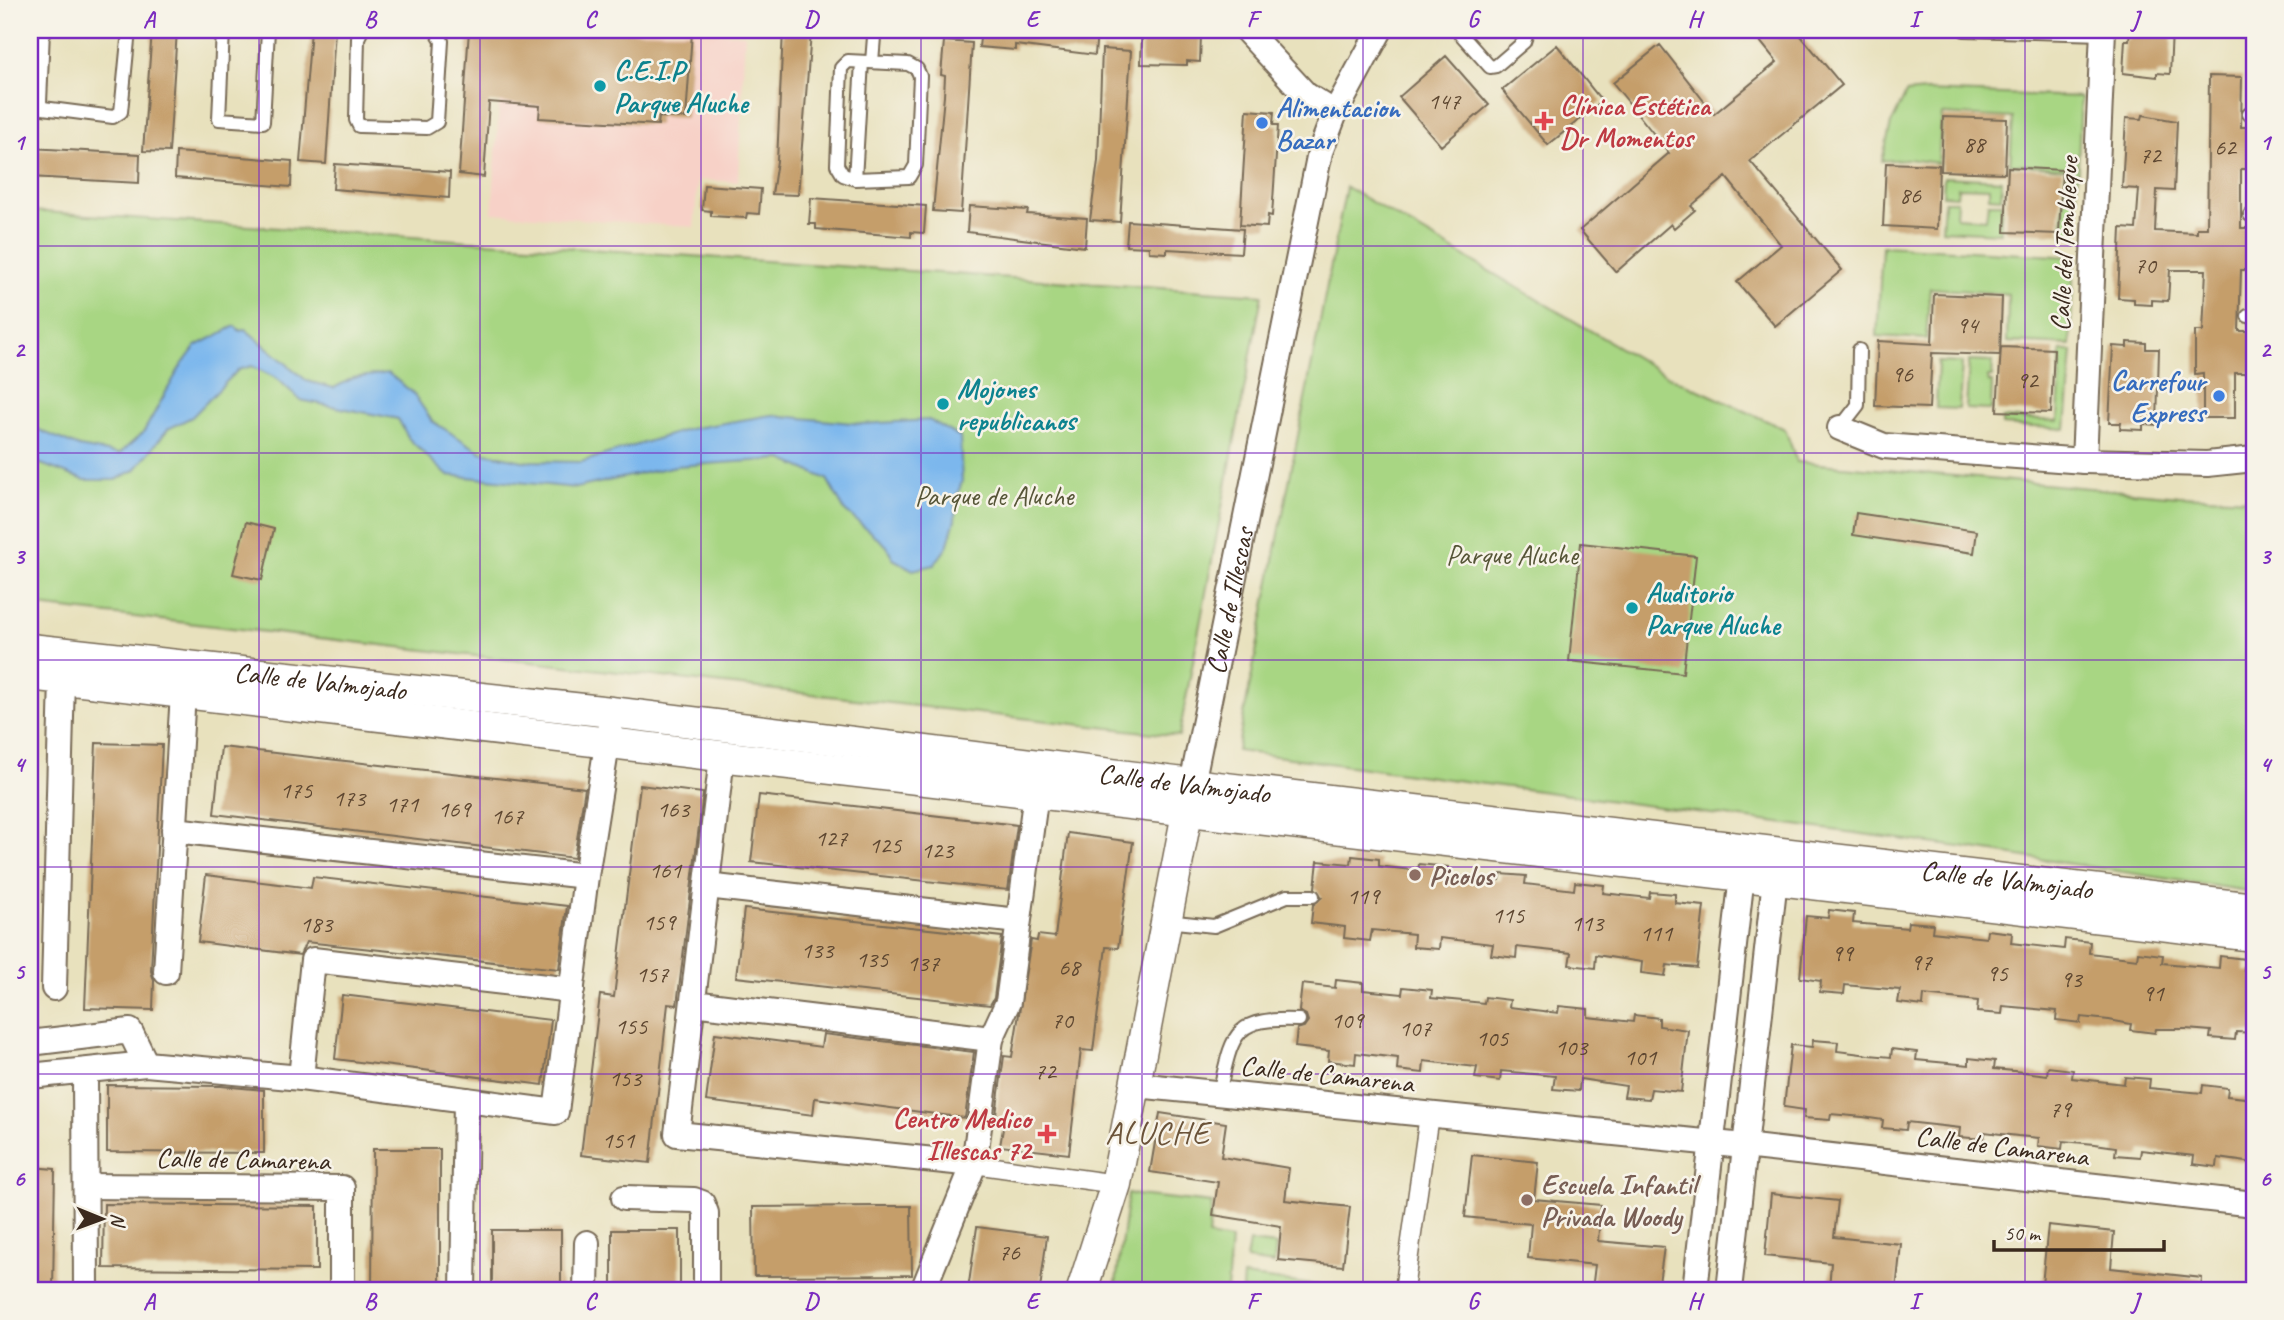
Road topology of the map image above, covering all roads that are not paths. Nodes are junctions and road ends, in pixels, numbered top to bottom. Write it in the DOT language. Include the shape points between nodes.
graph roads {
  1 [pos="43,30"];
  2 [pos="129,30"];
  3 [pos="223,30"];
  4 [pos="268,30"];
  5 [pos="362,30"];
  6 [pos="435,30"];
  7 [pos="1246,30"];
  8 [pos="1380,30"];
  9 [pos="1457,30"];
  10 [pos="1528,30"];
  11 [pos="1964,30"];
  12 [pos="2103,32"];
  13 [pos="874,37"];
  14 [pos="867,62"];
  15 [pos="1335,113"];
  16 [pos="855,179"];
  17 [pos="1859,350"];
  18 [pos="1840,428"];
  19 [pos="2254,459"];
  20 [pos="2084,461"];
  21 [pos="30,649"];
  22 [pos="30,675"];
  23 [pos="62,678"];
  24 [pos="183,693"];
  25 [pos="611,712"];
  26 [pos="608,744"];
  27 [pos="722,757"];
  28 [pos="1036,793"];
  29 [pos="1189,796"];
  30 [pos="174,830"];
  31 [pos="1759,850"];
  32 [pos="1742,875"];
  33 [pos="586,876"];
  34 [pos="1775,879"];
  35 [pos="707,886"];
  36 [pos="1313,896"];
  37 [pos="2254,908"];
  38 [pos="1166,920"];
  39 [pos="1018,921"];
  40 [pos="2254,936"];
  41 [pos="166,972"];
  42 [pos="54,988"];
  43 [pos="572,990"];
  44 [pos="693,1003"];
  45 [pos="1299,1020"];
  46 [pos="990,1039"];
  47 [pos="30,1043"];
  48 [pos="146,1064"];
  49 [pos="85,1072"];
  50 [pos="30,1076"];
  51 [pos="300,1078"];
  52 [pos="1136,1084"];
  53 [pos="1219,1093"];
  54 [pos="466,1100"];
  55 [pos="1429,1115"];
  56 [pos="1712,1144"];
  57 [pos="1744,1146"];
  58 [pos="974,1164"];
  59 [pos="1116,1184"];
  60 [pos="86,1186"];
  61 [pos="624,1198"];
  62 [pos="2254,1205"];
  63 [pos="587,1244"];
  64 [pos="86,1290"];
  65 [pos="342,1290"];
  66 [pos="463,1290"];
  67 [pos="586,1290"];
  68 [pos="706,1290"];
  69 [pos="923,1290"];
  70 [pos="1082,1290"];
  71 [pos="1404,1290"];
  72 [pos="1695,1290"];
  73 [pos="1729,1290"];
  1 -- 2 [label="lane" via="43,108 113,117 121,112"];
  3 -- 4 [label="lane" via="219,119 263,122"];
  5 -- 6 [label="lane" via="358,38 359,126 428,128 437,121 442,41"];
  7 -- 15 [label="street" via="1306,95"];
  8 -- 15 [label="street, Calle de Illescas"];
  9 -- 10 [label="lane" via="1490,67 1524,42"];
  11 -- 12 [label="lane"];
  12 -- 20 [label="street, Calle del Tembleque"];
  13 -- 14 [label="lane"];
  14 -- 16 [label="lane"];
  14 -- 16 [label="lane" via="848,61 841,68 837,165 844,175"];
  14 -- 16 [label="lane" via="908,64 917,69 916,165 909,177"];
  15 -- 29 [label="street, Calle de Illescas" via="1314,176"];
  17 -- 18 [label="lane" via="1858,405"];
  18 -- 20 [label="street" via="1884,446"];
  19 -- 20 [label="street" via="2207,464"];
  21 -- 25 [label="street, Calle de Valmojado"];
  22 -- 23 [label="street, Calle de Valmojado"];
  23 -- 24 [label="street, Calle de Valmojado"];
  23 -- 42 [label="street"];
  24 -- 26 [label="street, Calle de Valmojado"];
  24 -- 30 [label="street"];
  25 -- 26 [label="street"];
  25 -- 29 [label="street, Calle de Valmojado"];
  26 -- 27 [label="street, Calle de Valmojado"];
  26 -- 33 [label="street"];
  27 -- 28 [label="street, Calle de Valmojado"];
  27 -- 35 [label="street"];
  28 -- 29 [label="street, Calle de Valmojado"];
  28 -- 39 [label="street"];
  29 -- 31 [label="street, Calle de Valmojado"];
  29 -- 32 [label="street, Calle de Valmojado"];
  29 -- 38 [label="street, Calle de Illescas"];
  30 -- 33 [label="street"];
  30 -- 41 [label="street"];
  31 -- 34 [label="street"];
  31 -- 37 [label="street, Calle de Valmojado"];
  32 -- 34 [label="street, Calle de Valmojado"];
  32 -- 56 [label="street"];
  33 -- 43 [label="street"];
  34 -- 40 [label="street, Calle de Valmojado"];
  34 -- 57 [label="street"];
  35 -- 39 [label="street"];
  35 -- 44 [label="street"];
  36 -- 38 [label="lane" via="1287,896 1214,926"];
  38 -- 52 [label="street, Calle de Illescas"];
  39 -- 46 [label="street" via="1008,1002"];
  43 -- 51 [label="street" via="313,960"];
  43 -- 54 [label="street" via="556,1112"];
  44 -- 46 [label="street"];
  44 -- 58 [label="street" via="677,1134"];
  45 -- 53 [label="lane" via="1266,1018 1240,1032 1229,1051"];
  46 -- 58 [label="street"];
  47 -- 48 [label="street" via="130,1031"];
  48 -- 49 [label="street"];
  48 -- 51 [label="street"];
  49 -- 50 [label="street"];
  49 -- 60 [label="street"];
  51 -- 54 [label="street"];
  52 -- 53 [label="street, Calle de Camarena"];
  52 -- 59 [label="street, Calle de Illescas"];
  53 -- 55 [label="street, Calle de Camarena"];
  54 -- 66 [label="street"];
  55 -- 56 [label="street, Calle de Camarena"];
  55 -- 71 [label="street, Calle de Camarena"];
  56 -- 57 [label="street, Calle de Camarena"];
  56 -- 72 [label="street"];
  57 -- 62 [label="street, Calle de Camarena"];
  57 -- 73 [label="street"];
  58 -- 59 [label="street"];
  58 -- 69 [label="street"];
  59 -- 70 [label="street, Calle de Illescas"];
  60 -- 64 [label="street"];
  60 -- 65 [label="street, Calle de Camarena" via="342,1188"];
  61 -- 68 [label="street" via="702,1203 706,1213"];
  63 -- 67 [label="street"];
}
